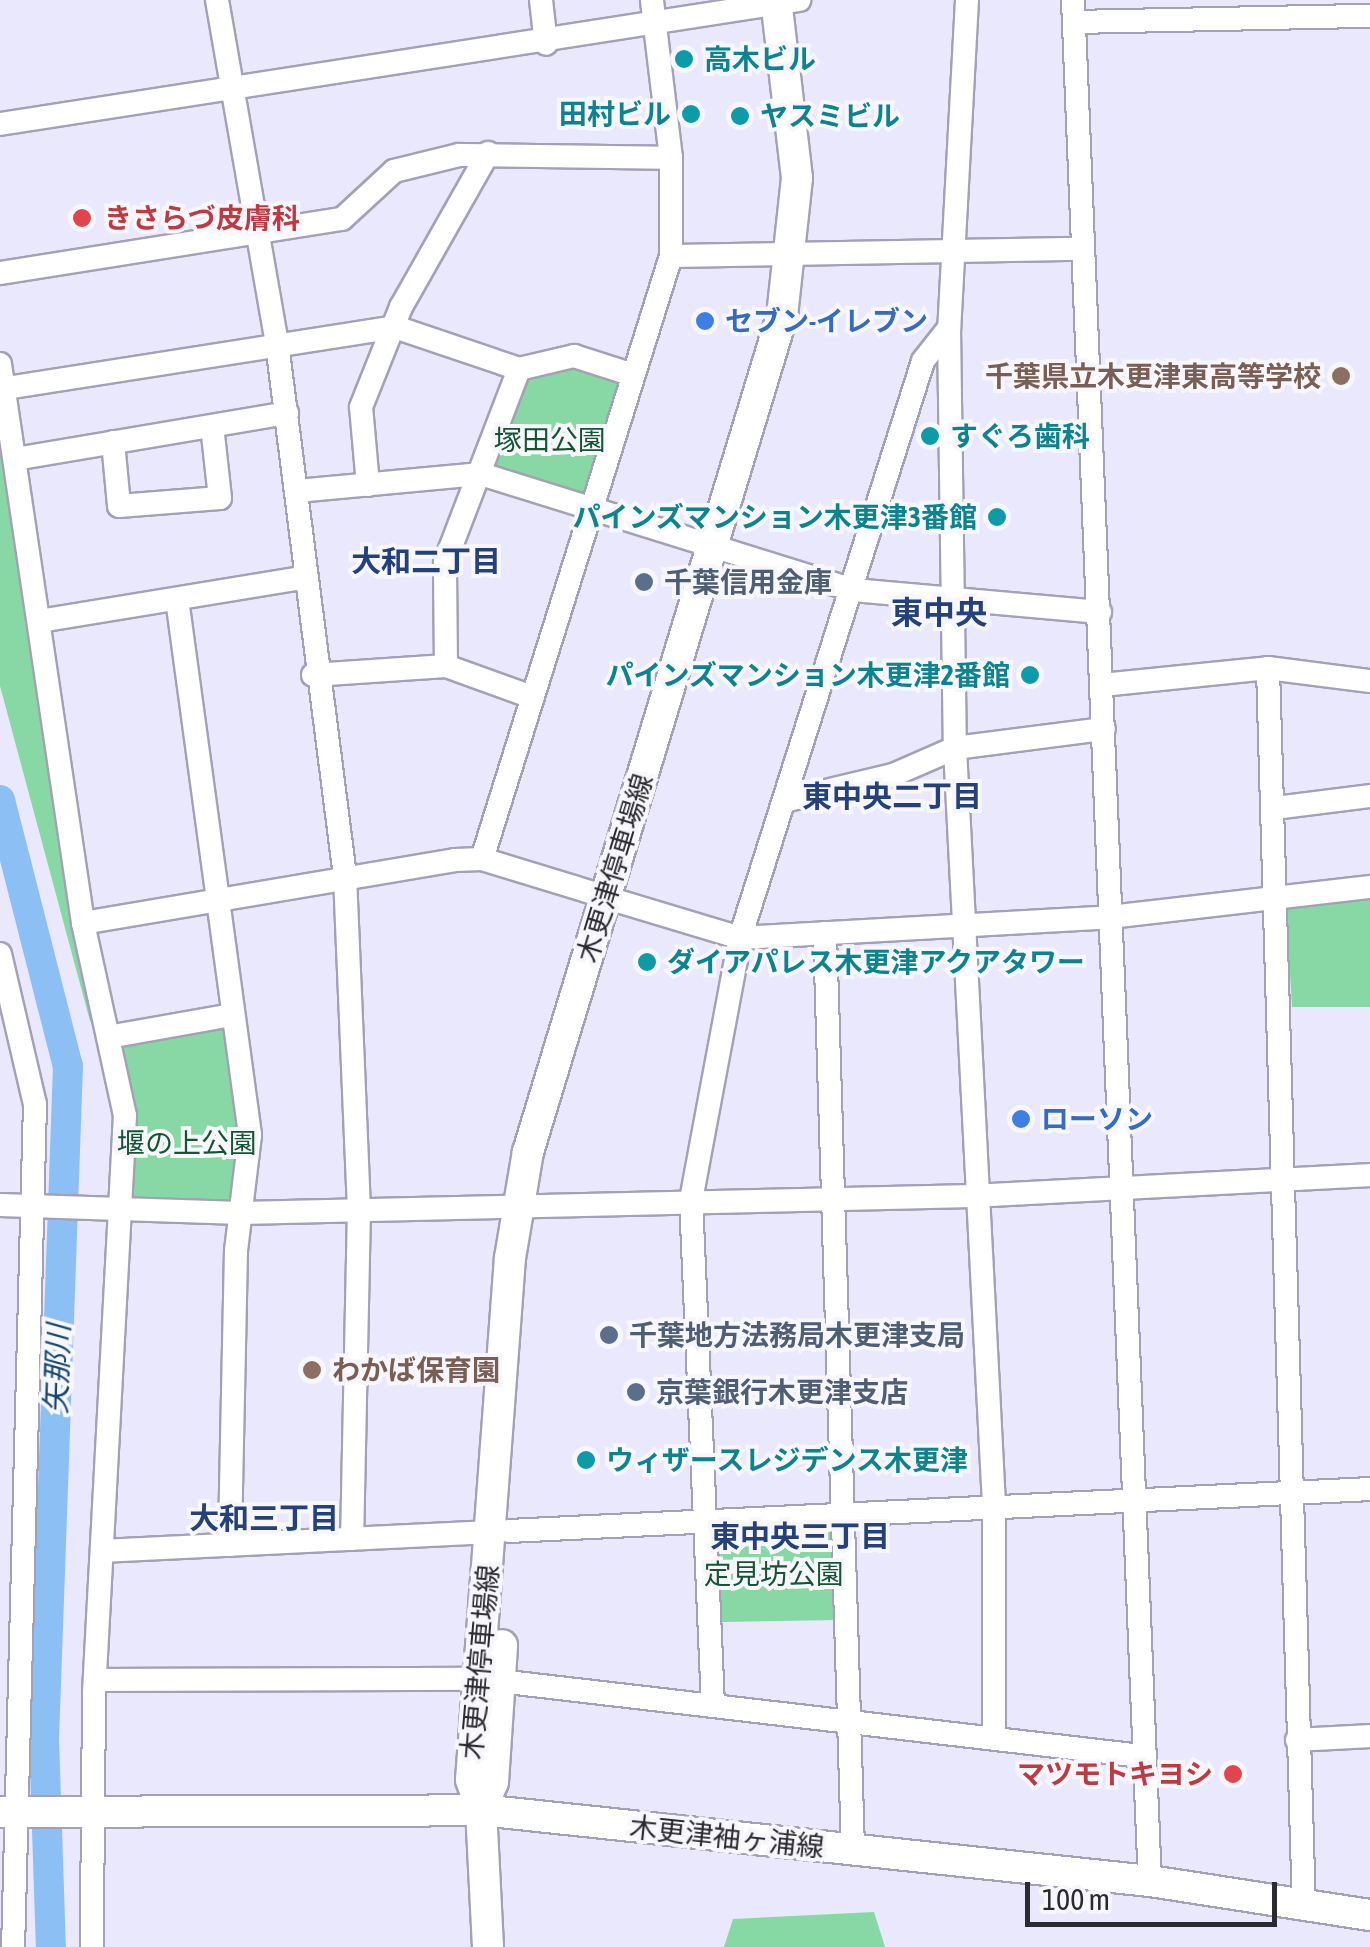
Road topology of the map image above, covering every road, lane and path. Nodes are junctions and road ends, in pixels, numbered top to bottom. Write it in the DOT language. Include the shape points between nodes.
graph roads {
  1 [pos="217,0"];
  2 [pos="540,0"];
  3 [pos="652,0"];
  4 [pos="967,0"];
  5 [pos="789,1"];
  6 [pos="1074,11"];
  7 [pos="1370,16"];
  8 [pos="657,28"];
  9 [pos="546,44"];
  10 [pos="231,90"];
  11 [pos="0,124"];
  12 [pos="488,153"];
  13 [pos="672,158"];
  14 [pos="257,232"];
  15 [pos="1083,249"];
  16 [pos="951,255"];
  17 [pos="672,256"];
  18 [pos="800,256"];
  19 [pos="0,273"];
  20 [pos="395,328"];
  21 [pos="949,328"];
  22 [pos="277,344"];
  23 [pos="0,364"];
  24 [pos="519,369"];
  25 [pos="630,374"];
  26 [pos="2,390"];
  27 [pos="287,413"];
  28 [pos="212,426"];
  29 [pos="112,442"];
  30 [pos="15,459"];
  31 [pos="480,474"];
  32 [pos="368,484"];
  33 [pos="297,491"];
  34 [pos="588,510"];
  35 [pos="722,552"];
  36 [pos="301,578"];
  37 [pos="853,590"];
  38 [pos="177,599"];
  39 [pos="958,601"];
  40 [pos="1100,612"];
  41 [pos="45,620"];
  42 [pos="446,666"];
  43 [pos="1268,668"];
  44 [pos="313,676"];
  45 [pos="1370,681"];
  46 [pos="1102,684"];
  47 [pos="532,696"];
  48 [pos="1104,728"];
  49 [pos="956,748"];
  50 [pos="1370,796"];
  51 [pos="788,800"];
  52 [pos="1275,808"];
  53 [pos="482,859"];
  54 [pos="345,876"];
  55 [pos="1370,887"];
  56 [pos="1276,898"];
  57 [pos="614,899"];
  58 [pos="214,900"];
  59 [pos="1110,917"];
  60 [pos="969,923"];
  61 [pos="83,924"];
  62 [pos="824,933"];
  63 [pos="740,938"];
  64 [pos="0,954"];
  65 [pos="232,1015"];
  66 [pos="114,1036"];
  67 [pos="1370,1175"];
  68 [pos="1281,1180"];
  69 [pos="1118,1188"];
  70 [pos="973,1196"];
  71 [pos="831,1197"];
  72 [pos="692,1200"];
  73 [pos="0,1206"];
  74 [pos="527,1206"];
  75 [pos="35,1208"];
  76 [pos="358,1209"];
  77 [pos="124,1212"];
  78 [pos="242,1213"];
  79 [pos="1370,1489"];
  80 [pos="1286,1493"];
  81 [pos="1132,1499"];
  82 [pos="994,1506"];
  83 [pos="848,1513"];
  84 [pos="704,1521"];
  85 [pos="500,1531"];
  86 [pos="352,1539"];
  87 [pos="230,1545"];
  88 [pos="102,1551"];
  89 [pos="99,1680"];
  90 [pos="489,1680"];
  91 [pos="713,1705"];
  92 [pos="849,1720"];
  93 [pos="1370,1736"];
  94 [pos="994,1738"];
  95 [pos="1297,1740"];
  96 [pos="1141,1756"];
  97 [pos="481,1810"];
  98 [pos="11,1812"];
  99 [pos="86,1812"];
  100 [pos="854,1850"];
  101 [pos="1150,1882"];
  102 [pos="1304,1908"];
  103 [pos="1370,1915"];
  104 [pos="13,1947"];
  105 [pos="92,1947"];
  106 [pos="488,1947"];
  1 -- 10 [label="street"];
  2 -- 9 [label="street"];
  3 -- 8 [label="street"];
  4 -- 16 [label="street"];
  5 -- 8 [label="street"];
  5 -- 18 [label="main road, 木更津停車場線"];
  6 -- 7 [label="street"];
  6 -- 15 [label="street"];
  8 -- 9 [label="street"];
  8 -- 13 [label="street"];
  9 -- 10 [label="street"];
  10 -- 11 [label="street"];
  10 -- 14 [label="street"];
  12 -- 13 [label="street"];
  12 -- 14 [label="street" via="394,171 342,220"];
  12 -- 20 [label="street"];
  13 -- 17 [label="street"];
  14 -- 19 [label="street"];
  14 -- 22 [label="street"];
  15 -- 16 [label="street"];
  15 -- 40 [label="street"];
  16 -- 18 [label="street"];
  16 -- 21 [label="street"];
  17 -- 18 [label="street"];
  17 -- 25 [label="street"];
  18 -- 35 [label="main road, 木更津停車場線"];
  20 -- 22 [label="street"];
  20 -- 24 [label="street"];
  20 -- 32 [label="street" via="361,406"];
  21 -- 37 [label="street" via="923,361"];
  21 -- 39 [label="street"];
  22 -- 26 [label="street"];
  22 -- 27 [label="street"];
  23 -- 26 [label="street"];
  24 -- 25 [label="street" via="574,356"];
  24 -- 31 [label="street"];
  25 -- 34 [label="street"];
  26 -- 30 [label="street"];
  27 -- 28 [label="street"];
  27 -- 33 [label="street"];
  28 -- 29 [label="street"];
  28 -- 29 [label="street" via="220,498 119,506"];
  29 -- 30 [label="street"];
  30 -- 41 [label="street"];
  31 -- 32 [label="street"];
  31 -- 34 [label="street"];
  31 -- 42 [label="street" via="445,562"];
  32 -- 33 [label="street"];
  33 -- 36 [label="street"];
  34 -- 35 [label="street"];
  34 -- 47 [label="street"];
  35 -- 37 [label="street"];
  35 -- 57 [label="main road, 木更津停車場線"];
  36 -- 38 [label="street"];
  36 -- 44 [label="street"];
  37 -- 39 [label="street"];
  37 -- 51 [label="street"];
  38 -- 41 [label="street"];
  38 -- 58 [label="street"];
  39 -- 40 [label="street"];
  39 -- 49 [label="street"];
  40 -- 46 [label="street"];
  41 -- 61 [label="street"];
  42 -- 44 [label="street"];
  42 -- 47 [label="street"];
  43 -- 45 [label="street"];
  43 -- 46 [label="street"];
  43 -- 52 [label="street"];
  44 -- 54 [label="street"];
  46 -- 48 [label="street"];
  47 -- 53 [label="street"];
  48 -- 49 [label="street"];
  48 -- 59 [label="street"];
  49 -- 51 [label="street" via="893,775"];
  49 -- 60 [label="street"];
  50 -- 52 [label="street"];
  51 -- 63 [label="street"];
  52 -- 56 [label="street"];
  53 -- 54 [label="street"];
  53 -- 57 [label="street"];
  54 -- 58 [label="street"];
  54 -- 76 [label="street"];
  55 -- 56 [label="street"];
  56 -- 59 [label="street"];
  56 -- 68 [label="street"];
  57 -- 63 [label="street"];
  57 -- 74 [label="main road, 木更津停車場線"];
  58 -- 61 [label="street"];
  58 -- 65 [label="street"];
  59 -- 60 [label="street"];
  59 -- 69 [label="street"];
  60 -- 62 [label="street"];
  60 -- 70 [label="street"];
  61 -- 66 [label="street"];
  62 -- 63 [label="street"];
  62 -- 71 [label="street"];
  63 -- 72 [label="street"];
  64 -- 75 [label="street" via="33,1082"];
  65 -- 66 [label="street"];
  65 -- 78 [label="street" via="250,1135"];
  66 -- 77 [label="street" via="125,1115"];
  67 -- 68 [label="street"];
  68 -- 69 [label="street"];
  68 -- 80 [label="street"];
  69 -- 70 [label="street"];
  69 -- 81 [label="street"];
  70 -- 71 [label="street"];
  70 -- 82 [label="street"];
  71 -- 72 [label="street"];
  71 -- 83 [label="street"];
  72 -- 74 [label="street"];
  72 -- 84 [label="street"];
  73 -- 75 [label="street"];
  74 -- 76 [label="street"];
  74 -- 85 [label="main road, 木更津停車場線"];
  75 -- 77 [label="street"];
  75 -- 98 [label="street" via="22,1329"];
  76 -- 78 [label="street"];
  76 -- 86 [label="street"];
  77 -- 78 [label="street"];
  77 -- 88 [label="street"];
  78 -- 87 [label="street"];
  79 -- 80 [label="street"];
  80 -- 81 [label="street"];
  80 -- 95 [label="street"];
  81 -- 82 [label="street"];
  81 -- 96 [label="street"];
  82 -- 83 [label="street"];
  82 -- 94 [label="street"];
  83 -- 84 [label="street"];
  83 -- 92 [label="street"];
  84 -- 85 [label="street"];
  84 -- 91 [label="street"];
  85 -- 86 [label="street"];
  85 -- 90 [label="main road, 木更津停車場線"];
  86 -- 87 [label="street"];
  87 -- 88 [label="street"];
  88 -- 89 [label="street"];
  89 -- 90 [label="street"];
  89 -- 99 [label="street"];
  90 -- 91 [label="street"];
  90 -- 97 [label="main road, 木更津停車場線" via="471,1780"];
  91 -- 92 [label="street"];
  92 -- 94 [label="street"];
  92 -- 100 [label="street"];
  93 -- 95 [label="street"];
  94 -- 96 [label="street"];
  95 -- 102 [label="street"];
  96 -- 101 [label="street"];
  97 -- 99 [label="main road, 木更津袖ヶ浦線"];
  97 -- 100 [label="main road, 木更津袖ヶ浦線"];
  97 -- 106 [label="main road, 木更津停車場線"];
  98 -- 99 [label="main road, 木更津袖ヶ浦線"];
  98 -- 104 [label="street"];
  99 -- 105 [label="street"];
  100 -- 101 [label="main road, 木更津袖ヶ浦線"];
  101 -- 102 [label="main road, 木更津袖ヶ浦線"];
  102 -- 103 [label="main road, 木更津袖ヶ浦線"];
}
